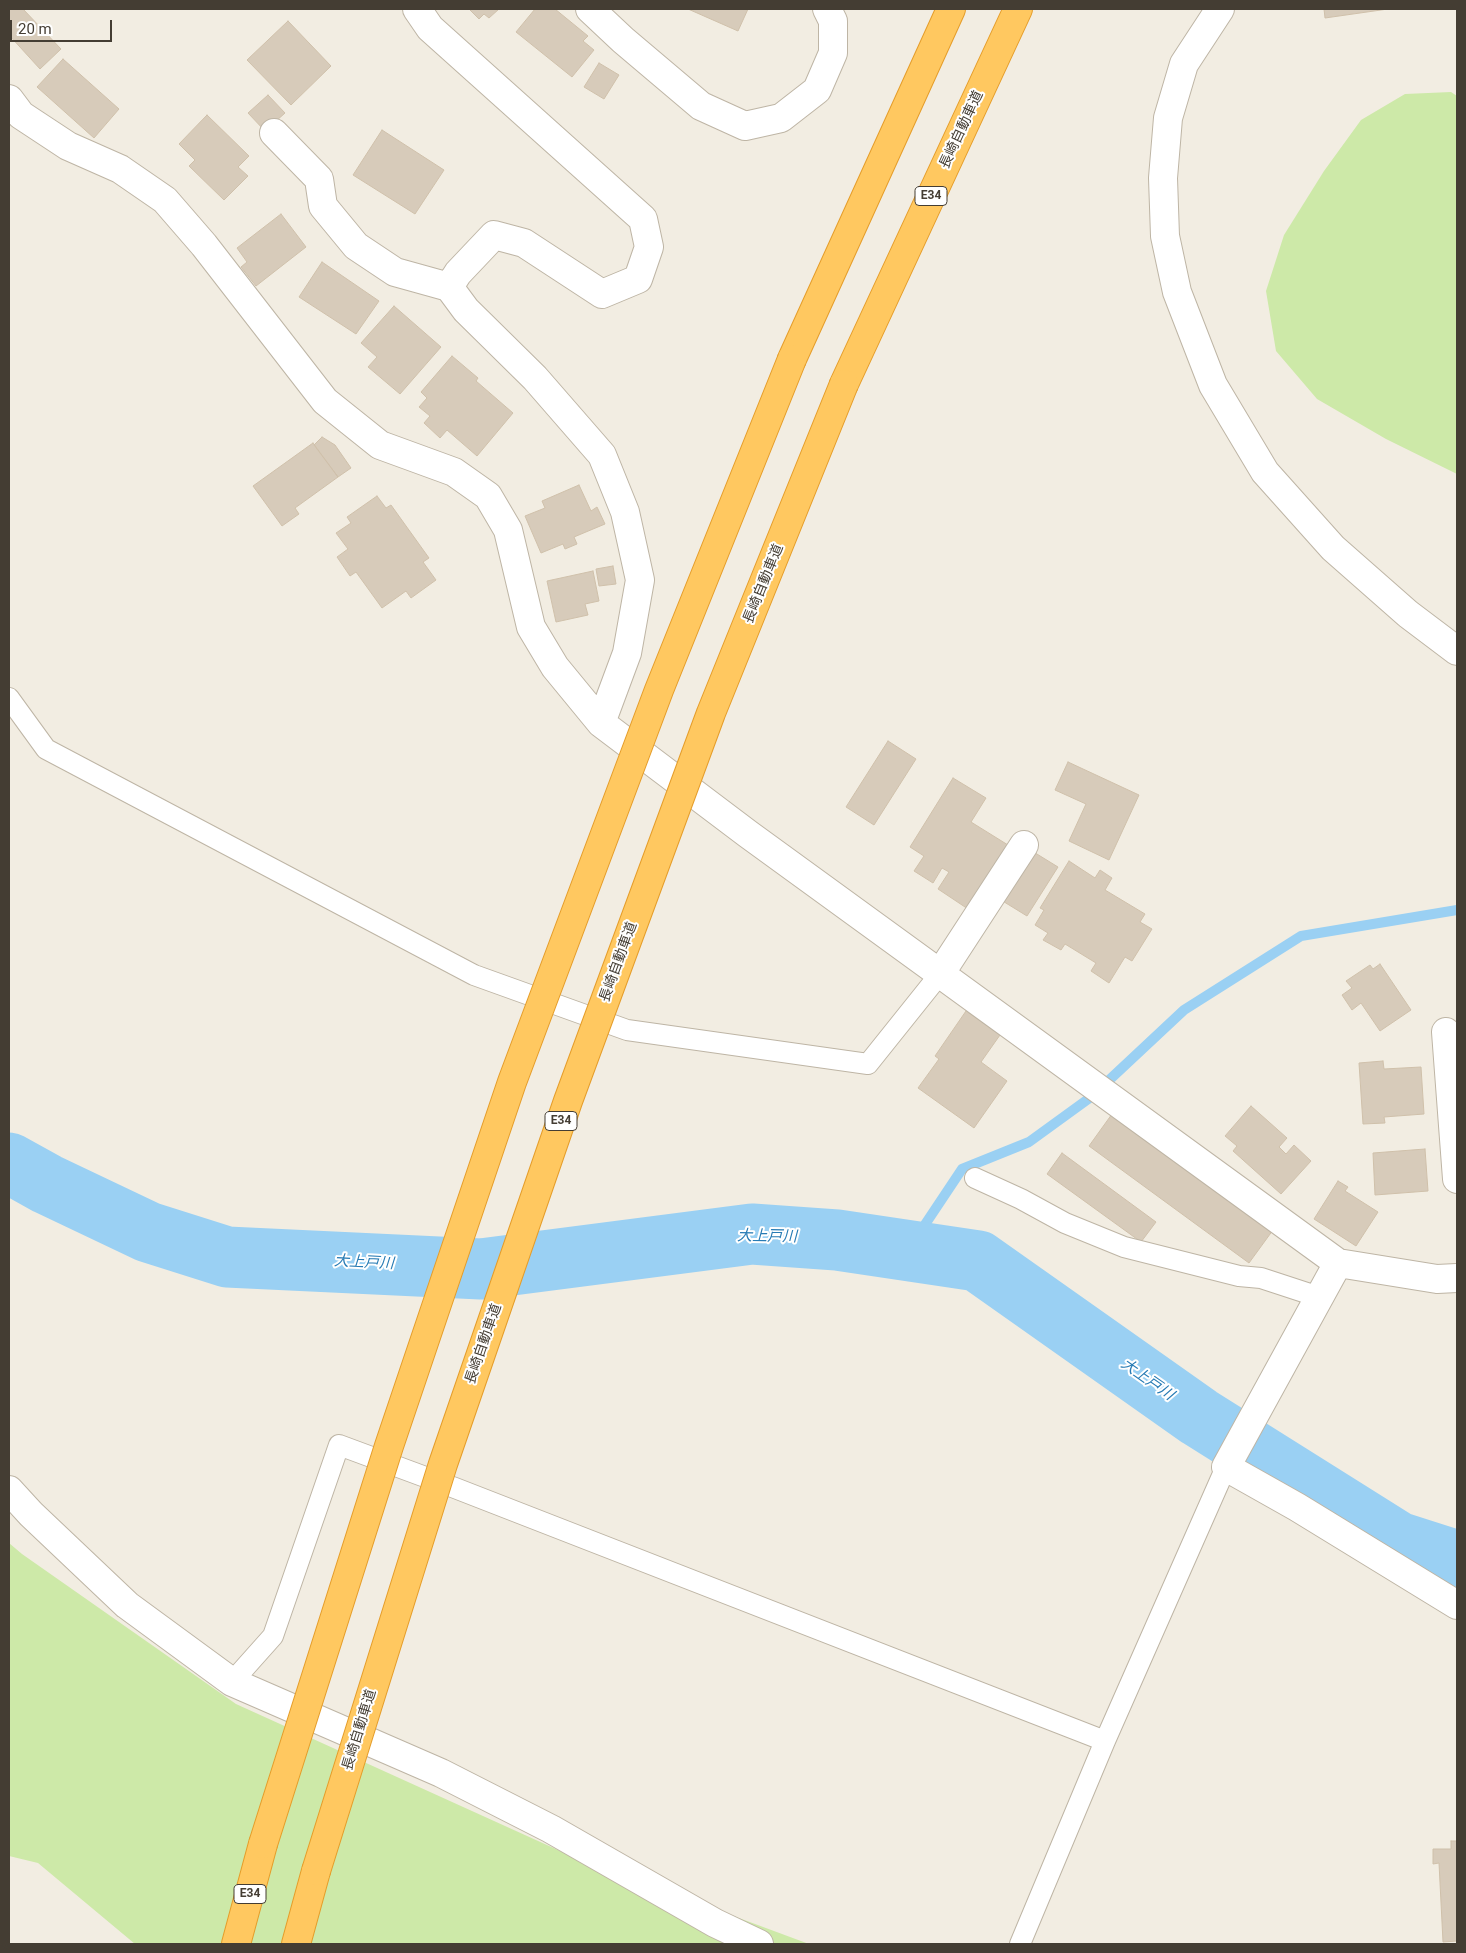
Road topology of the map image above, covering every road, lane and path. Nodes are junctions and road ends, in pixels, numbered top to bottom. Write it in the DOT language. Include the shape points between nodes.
graph roads {
  1 [pos="417,9"];
  2 [pos="590,9"];
  3 [pos="827,9"];
  4 [pos="950,9"];
  5 [pos="1018,9"];
  6 [pos="1220,9"];
  7 [pos="9,99"];
  8 [pos="274,133"];
  9 [pos="449,288"];
  10 [pos="1457,651"];
  11 [pos="9,698"];
  12 [pos="601,723"];
  13 [pos="1024,845"];
  14 [pos="940,974"];
  15 [pos="1446,1032"];
  16 [pos="1456,1148"];
  17 [pos="975,1178"];
  18 [pos="1457,1179"];
  19 [pos="1338,1263"];
  20 [pos="1457,1278"];
  21 [pos="1319,1297"];
  22 [pos="1226,1467"];
  23 [pos="9,1490"];
  24 [pos="1457,1605"];
  25 [pos="232,1682"];
  26 [pos="1105,1741"];
  27 [pos="236,1944"];
  28 [pos="296,1944"];
  29 [pos="759,1944"];
  30 [pos="1020,1944"];
  1 -- 9 [label="street" via="430,28 643,219 650,247 638,279 602,294 524,243 494,235 458,272"];
  2 -- 3 [label="street" via="701,106 746,126 781,118 818,90 833,53 833,21"];
  4 -- 27 [label="highway, E34, bridge" via="792,359 659,690 512,1082 389,1446 264,1844"];
  5 -- 28 [label="highway, 長崎自動車道 / E34, bridge" via="844,384 711,714 568,1101 443,1464"];
  6 -- 10 [label="street" via="1184,64 1168,118 1163,178 1165,236 1177,292 1213,385 1265,472 1333,548 1408,614"];
  7 -- 12 [label="street" via="21,114 68,146 120,169 164,200 204,244 326,401 380,445 454,472 488,496 508,530 531,627 556,667"];
  8 -- 9 [label="street" via="319,179 324,206 356,246 395,272"];
  9 -- 12 [label="street" via="466,310 535,378 602,455 625,512 640,580 627,653"];
  11 -- 14 [label="lane" via="46,749 474,975 627,1030 868,1064"];
  12 -- 14 [label="street"];
  13 -- 14 [label="street"];
  14 -- 19 [label="street"];
  15 -- 16 [label="street"];
  16 -- 18 [label="street"];
  17 -- 21 [label="lane" via="1065,1223 1124,1247 1239,1276 1261,1278"];
  19 -- 20 [label="street" via="1436,1279"];
  19 -- 21 [label="street"];
  21 -- 22 [label="street"];
  22 -- 24 [label="street"];
  22 -- 26 [label="lane"];
  23 -- 25 [label="street" via="127,1605"];
  25 -- 26 [label="lane" via="273,1636 339,1445"];
  25 -- 29 [label="street" via="442,1773"];
  26 -- 30 [label="lane"];
}
